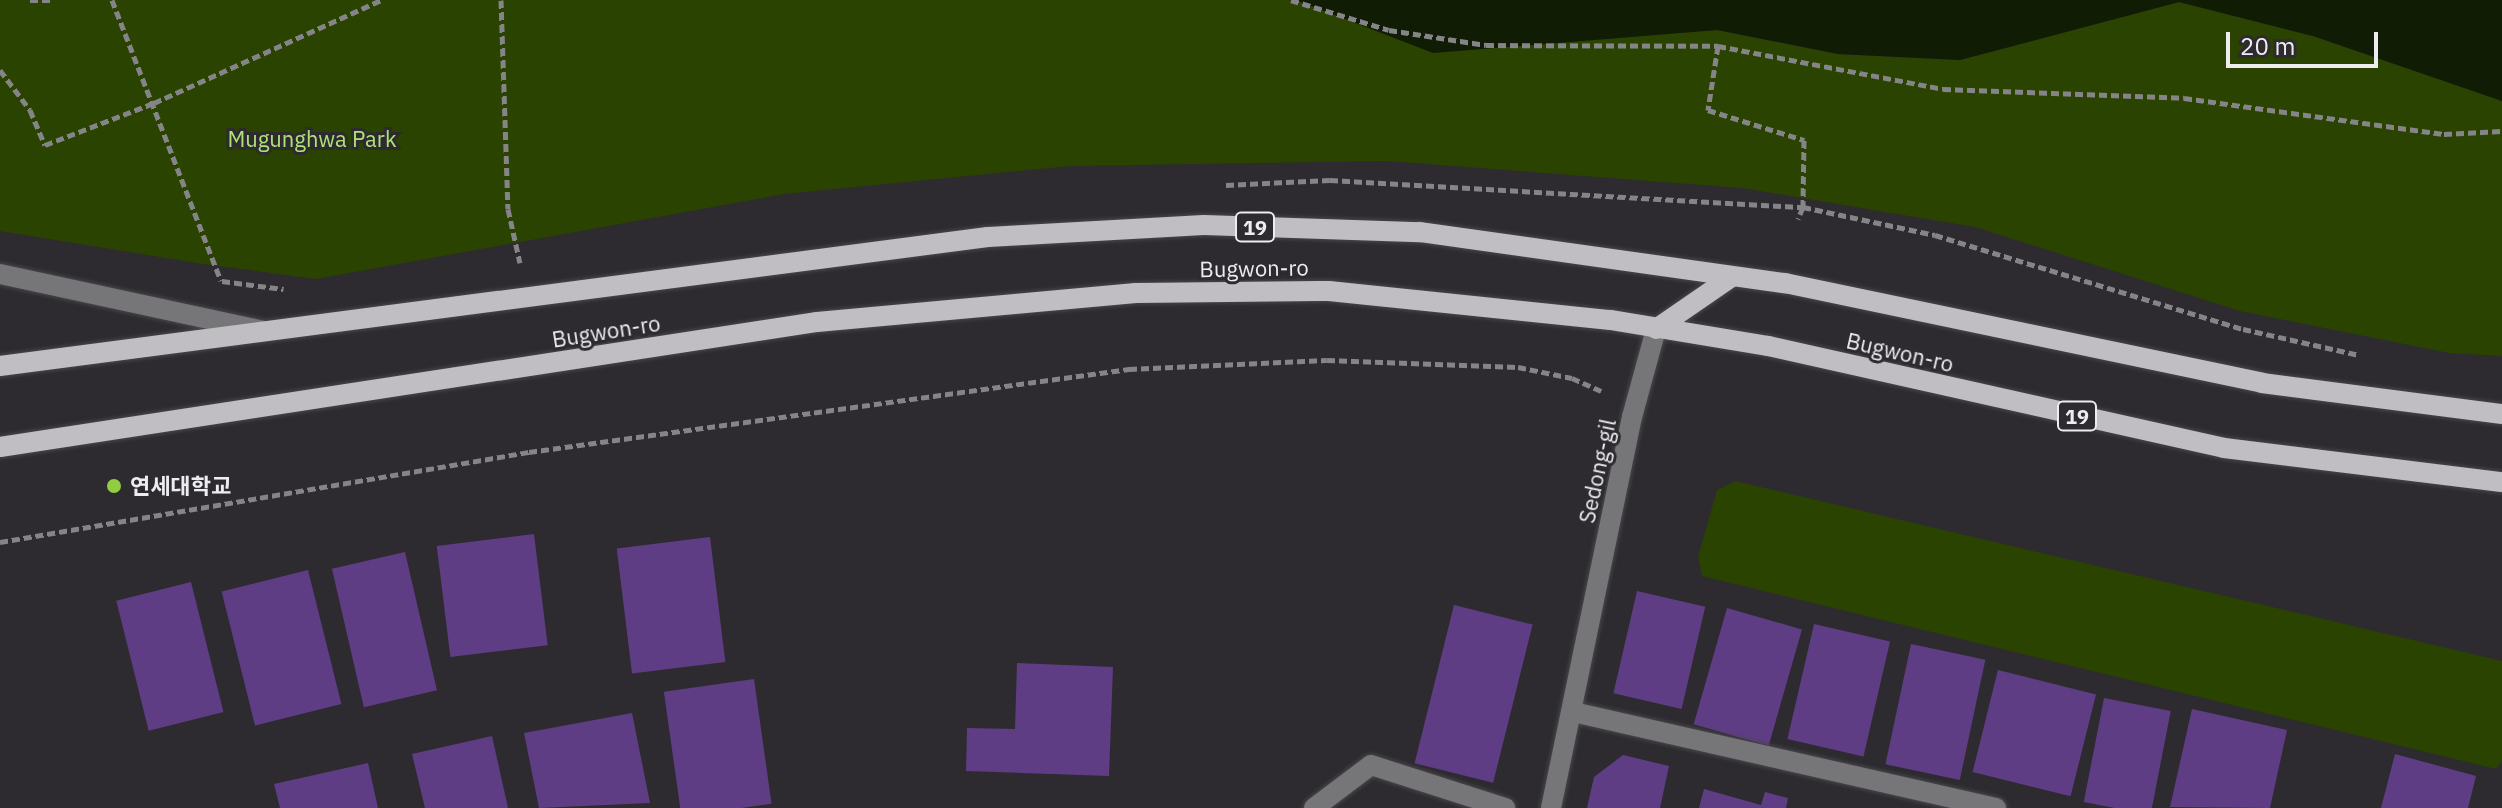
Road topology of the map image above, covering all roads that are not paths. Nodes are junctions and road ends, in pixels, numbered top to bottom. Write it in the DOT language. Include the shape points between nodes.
graph roads {
  1 [pos="0,274"];
  2 [pos="1730,278"];
  3 [pos="1656,329"];
  4 [pos="270,332"];
  5 [pos="0,366"];
  6 [pos="2502,414"];
  7 [pos="0,447"];
  8 [pos="2502,482"];
  9 [pos="1573,712"];
  10 [pos="1314,808"];
  11 [pos="1505,808"];
  12 [pos="1551,808"];
  13 [pos="1996,808"];
  1 -- 4 [label="street"];
  2 -- 3 [label="main road"];
  2 -- 4 [label="main road, Bugwon-ro / 19" via="1420,232 1204,225 988,237"];
  2 -- 6 [label="main road, Bugwon-ro / 19" via="1785,283 2262,383"];
  3 -- 7 [label="main road, Bugwon-ro / 19" via="1466,301 1329,291 1136,293 817,322"];
  3 -- 8 [label="main road, Bugwon-ro / 19" via="1768,346 2224,448"];
  3 -- 9 [label="street, Sedong-gil" via="1632,417"];
  4 -- 5 [label="main road, Bugwon-ro / 19"];
  9 -- 12 [label="street, Sedong-gil"];
  9 -- 13 [label="street"];
  10 -- 11 [label="street" via="1371,765"];
}
